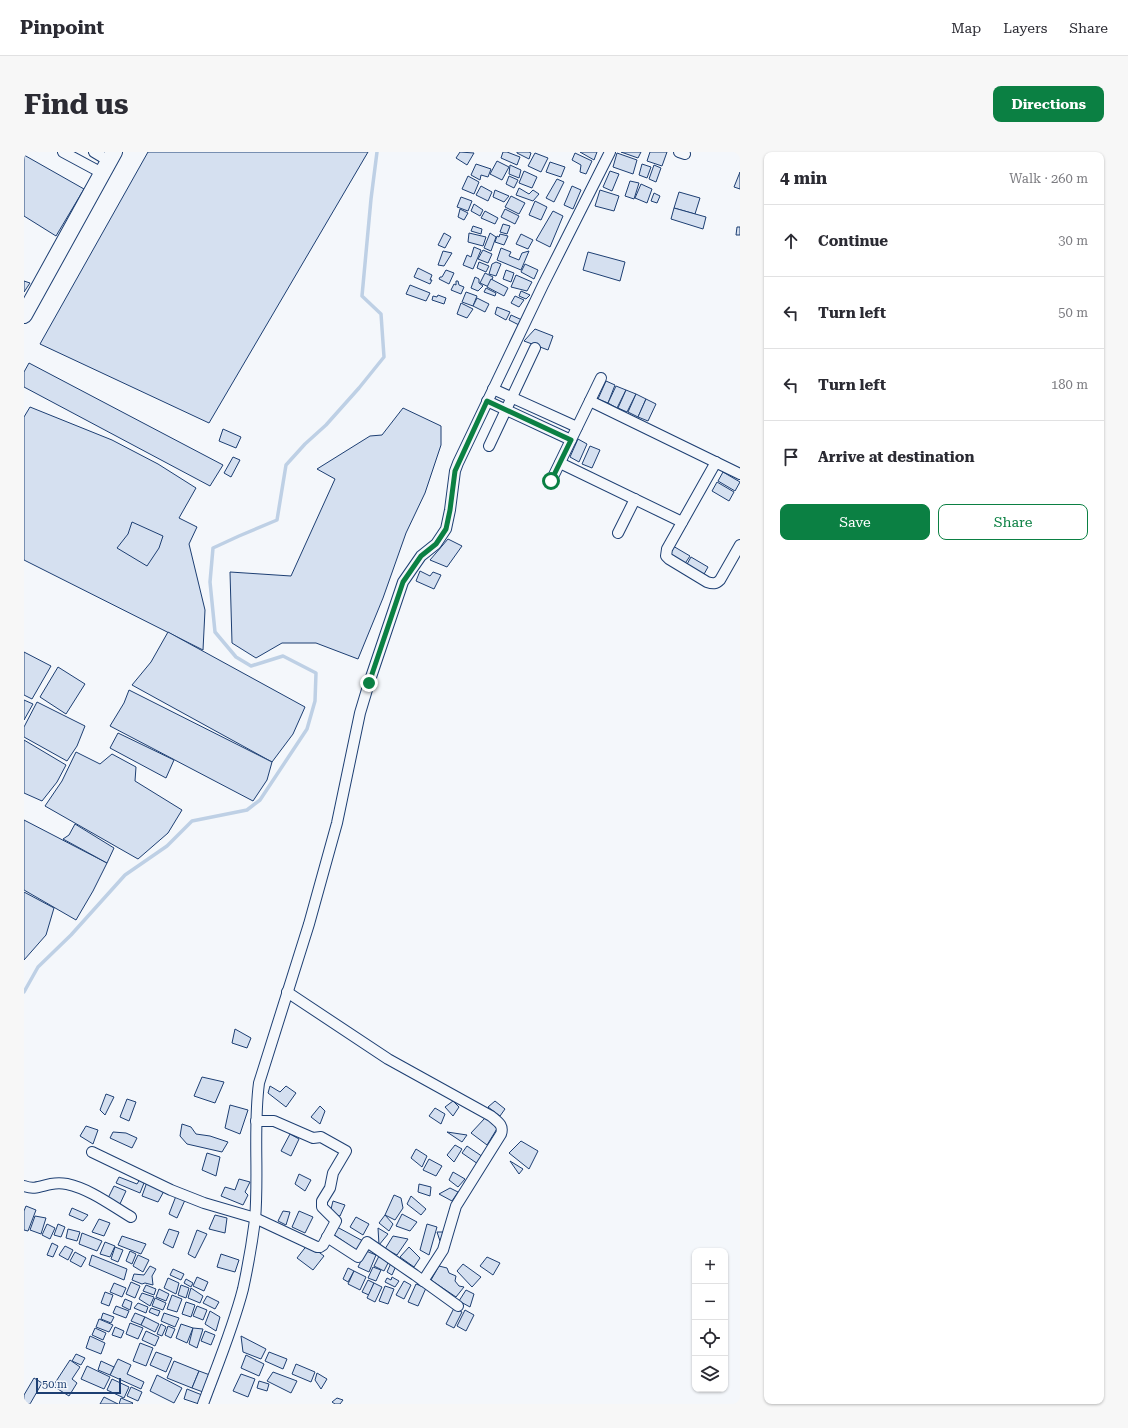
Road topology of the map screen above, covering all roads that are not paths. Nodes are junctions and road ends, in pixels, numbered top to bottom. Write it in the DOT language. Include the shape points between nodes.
graph roads {
  1 [pos="64,152"];
  2 [pos="94,152"];
  3 [pos="610,152"];
  4 [pos="108,162"];
  5 [pos="24,315"];
  6 [pos="535,348"];
  7 [pos="601,378"];
  8 [pos="493,390"];
  9 [pos="511,398"];
  10 [pos="487,401"];
  11 [pos="590,401"];
  12 [pos="506,410"];
  13 [pos="577,427"];
  14 [pos="571,440"];
  15 [pos="489,446"];
  16 [pos="716,462"];
  17 [pos="560,463"];
  18 [pos="740,474"];
  19 [pos="551,481"];
  20 [pos="635,499"];
  21 [pos="682,522"];
  22 [pos="618,533"];
  23 [pos="740,545"];
  24 [pos="287,992"];
  25 [pos="256,1121"];
  26 [pos="92,1152"];
  27 [pos="24,1186"];
  28 [pos="131,1217"];
  29 [pos="255,1218"];
  30 [pos="327,1237"];
  31 [pos="423,1281"];
  32 [pos="458,1306"];
  33 [pos="203,1404"];
  1 -- 4 [label="street"];
  2 -- 4 [label="street"];
  3 -- 8 [label="street"];
  4 -- 5 [label="main road"];
  6 -- 9 [label="street"];
  7 -- 11 [label="street"];
  8 -- 9 [label="street"];
  8 -- 10 [label="street"];
  9 -- 12 [label="street"];
  9 -- 13 [label="street"];
  10 -- 12 [label="street"];
  10 -- 24 [label="street" via="455,471 446,529 410,571 398,595 360,713 337,822"];
  11 -- 13 [label="street"];
  11 -- 16 [label="street"];
  12 -- 14 [label="street"];
  12 -- 15 [label="street"];
  13 -- 14 [label="street"];
  14 -- 17 [label="street"];
  16 -- 18 [label="street"];
  16 -- 21 [label="street"];
  17 -- 19 [label="street"];
  17 -- 20 [label="street"];
  20 -- 21 [label="street"];
  20 -- 22 [label="street"];
  21 -- 23 [label="street" via="667,549 666,556 712,584 720,580"];
  24 -- 25 [label="street" via="259,1083"];
  24 -- 31 [label="street" via="388,1059 501,1124 501,1134 456,1206 443,1250"];
  25 -- 29 [label="street"];
  25 -- 30 [label="street" via="274,1121 313,1138 321,1137 346,1151 333,1173 330,1188 322,1201 322,1207 336,1221"];
  26 -- 29 [label="street" via="204,1203"];
  27 -- 28 [label="street" via="34,1188 65,1184 76,1187"];
  29 -- 30 [label="street" via="317,1247 320,1247"];
  29 -- 33 [label="street" via="242,1290"];
  30 -- 31 [label="street" via="358,1257 367,1242"];
  31 -- 32 [label="street"];
}
